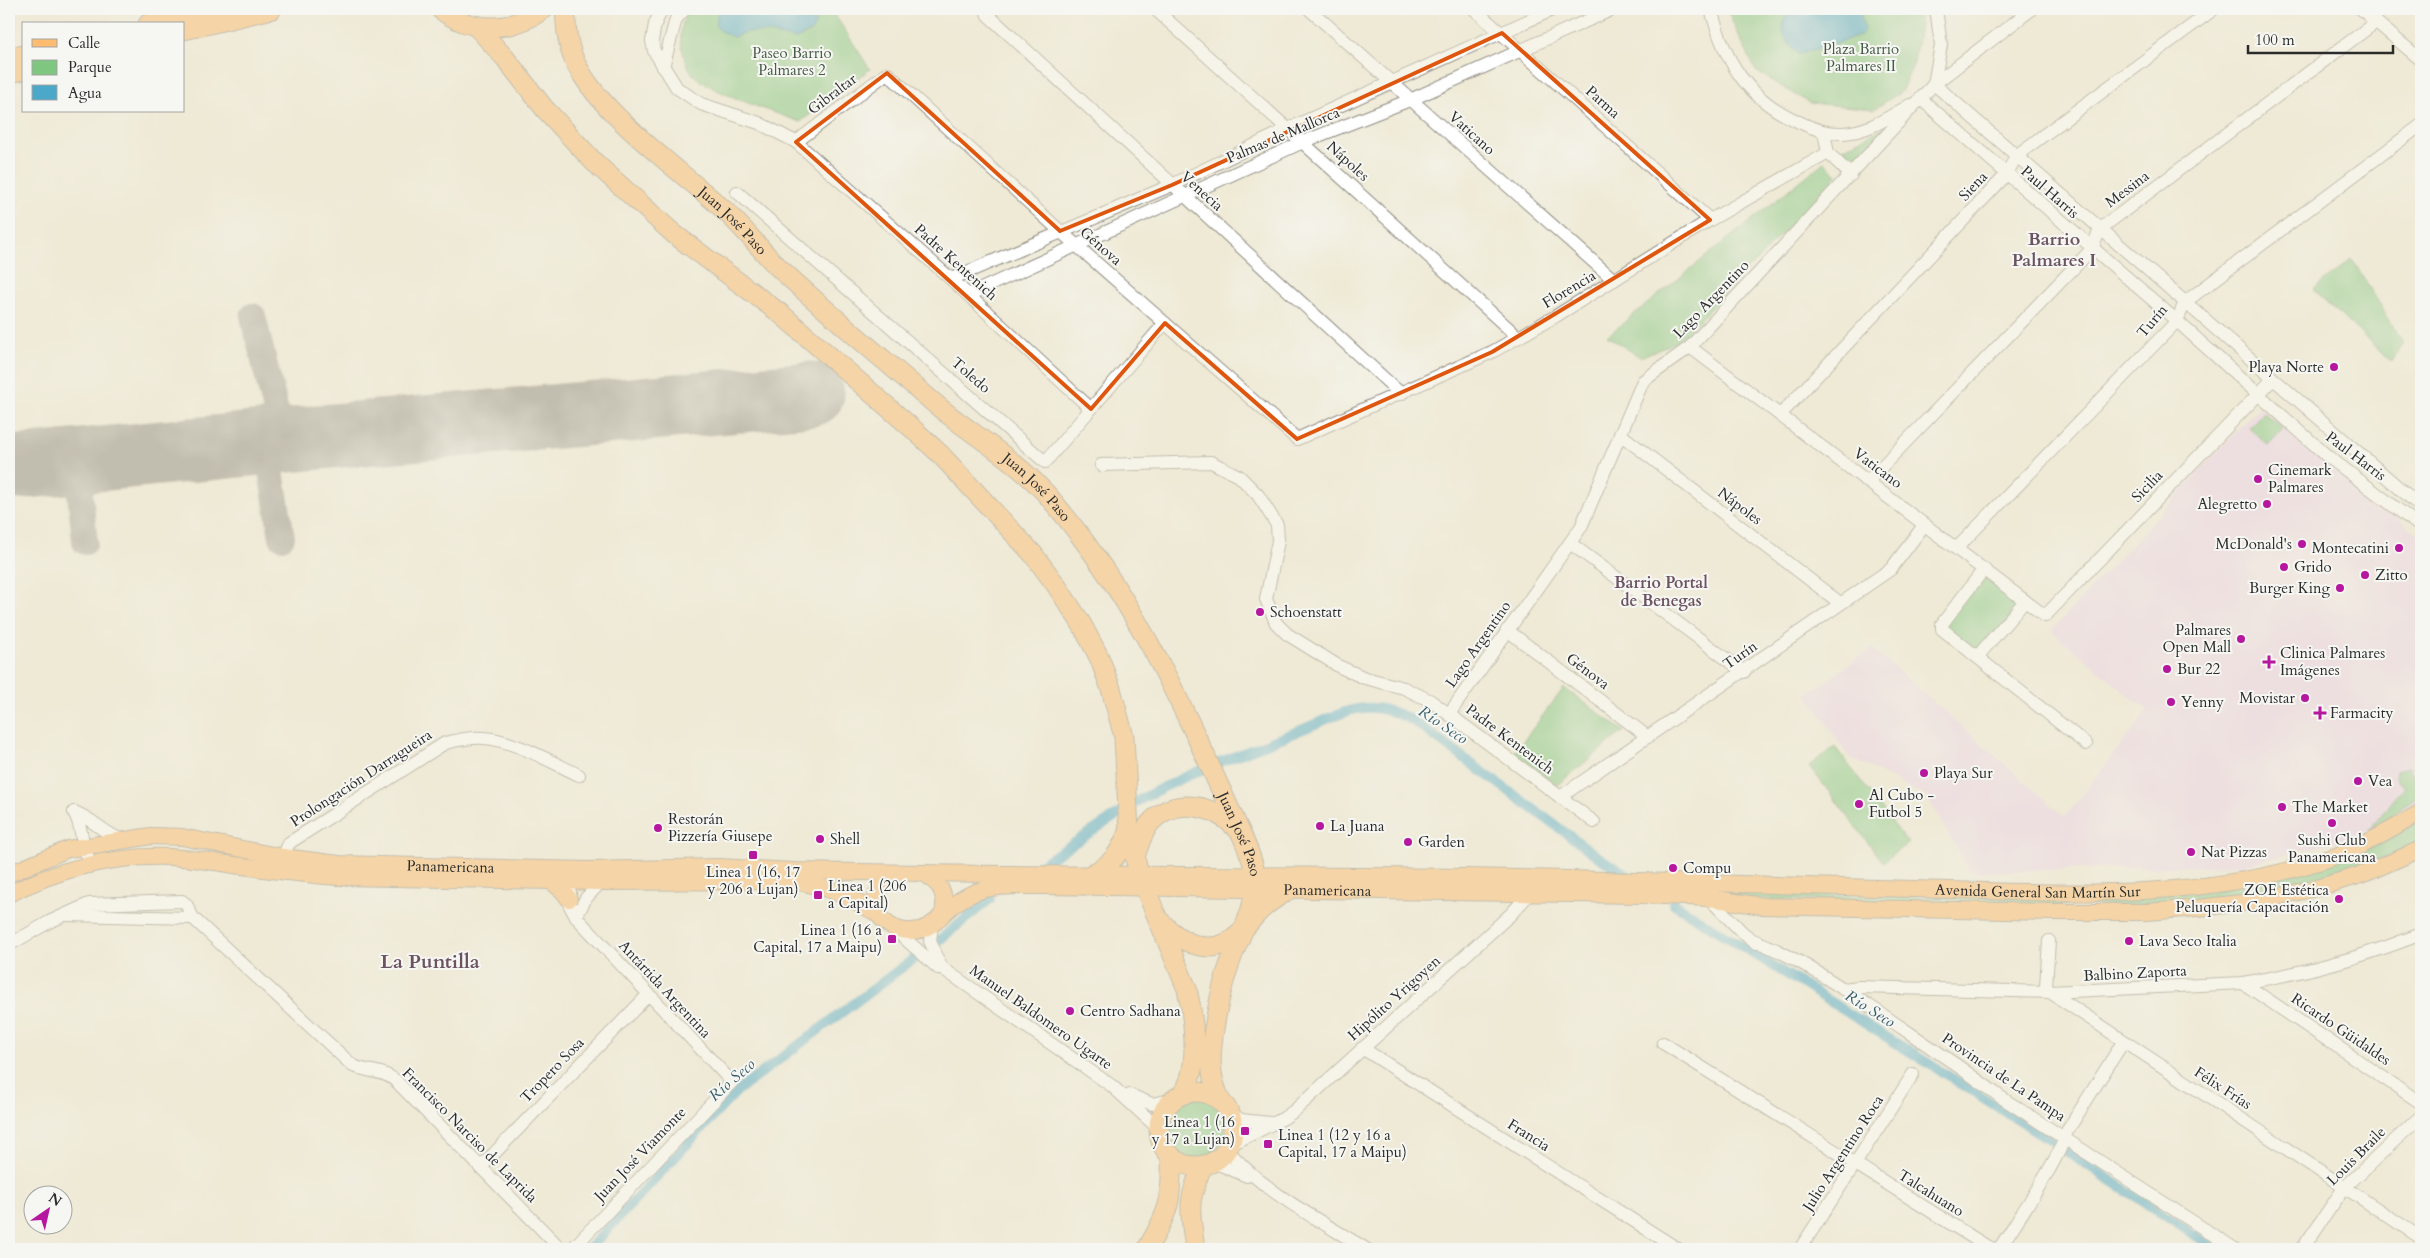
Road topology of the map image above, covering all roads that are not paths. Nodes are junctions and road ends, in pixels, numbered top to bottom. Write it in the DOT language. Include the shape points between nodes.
graph roads {
  1 [pos="210,9"];
  2 [pos="272,9"];
  3 [pos="440,9"];
  4 [pos="544,9"];
  5 [pos="565,9"];
  6 [pos="662,9"];
  7 [pos="685,9"];
  8 [pos="986,9"];
  9 [pos="1155,9"];
  10 [pos="1309,9"];
  11 [pos="1474,9"];
  12 [pos="1554,9"];
  13 [pos="1613,9"];
  14 [pos="1711,9"];
  15 [pos="1936,9"];
  16 [pos="2032,9"];
  17 [pos="2214,9"];
  18 [pos="2361,9"];
  19 [pos="156,22"];
  20 [pos="2376,22"];
  21 [pos="476,26"];
  22 [pos="185,30"];
  23 [pos="1502,33"];
  24 [pos="1522,51"];
  25 [pos="22,55"];
  26 [pos="9,58"];
  27 [pos="2421,60"];
  28 [pos="663,67"];
  29 [pos="22,70"];
  30 [pos="9,73"];
  31 [pos="887,73"];
  32 [pos="1391,83"];
  33 [pos="1934,84"];
  34 [pos="1921,99"];
  35 [pos="1410,100"];
  36 [pos="2421,125"];
  37 [pos="1288,129"];
  38 [pos="1824,132"];
  39 [pos="796,142"];
  40 [pos="1303,142"];
  41 [pos="1828,153"];
  42 [pos="2017,156"];
  43 [pos="1851,175"];
  44 [pos="2006,175"];
  45 [pos="1172,185"];
  46 [pos="737,192"];
  47 [pos="1184,197"];
  48 [pos="1710,220"];
  49 [pos="2100,230"];
  50 [pos="1060,231"];
  51 [pos="1075,245"];
  52 [pos="2092,248"];
  53 [pos="951,279"];
  54 [pos="1614,280"];
  55 [pos="968,295"];
  56 [pos="2185,302"];
  57 [pos="2177,322"];
  58 [pos="1165,323"];
  59 [pos="1518,336"];
  60 [pos="1690,346"];
  61 [pos="2273,379"];
  62 [pos="1401,394"];
  63 [pos="2258,394"];
  64 [pos="1091,409"];
  65 [pos="1781,414"];
  66 [pos="1620,434"];
  67 [pos="1297,439"];
  68 [pos="2369,462"];
  69 [pos="1101,466"];
  70 [pos="2358,478"];
  71 [pos="1868,482"];
  72 [pos="2421,507"];
  73 [pos="1924,524"];
  74 [pos="2421,527"];
  75 [pos="1570,543"];
  76 [pos="1957,548"];
  77 [pos="1984,569"];
  78 [pos="2025,601"];
  79 [pos="1840,603"];
  80 [pos="2045,616"];
  81 [pos="1507,630"];
  82 [pos="1978,657"];
  83 [pos="1744,672"];
  84 [pos="1449,714"];
  85 [pos="1648,737"];
  86 [pos="2086,744"];
  87 [pos="579,775"];
  88 [pos="1560,797"];
  89 [pos="2421,812"];
  90 [pos="1594,822"];
  91 [pos="1129,830"];
  92 [pos="1241,833"];
  93 [pos="120,839"];
  94 [pos="83,845"];
  95 [pos="2421,849"];
  96 [pos="283,857"];
  97 [pos="92,864"];
  98 [pos="589,870"];
  99 [pos="900,873"];
  100 [pos="924,873"];
  101 [pos="1139,873"];
  102 [pos="9,874"];
  103 [pos="1093,874"];
  104 [pos="1255,881"];
  105 [pos="551,882"];
  106 [pos="575,882"];
  107 [pos="601,882"];
  108 [pos="2228,882"];
  109 [pos="1637,886"];
  110 [pos="1291,888"];
  111 [pos="1669,891"];
  112 [pos="1998,891"];
  113 [pos="1531,892"];
  114 [pos="9,894"];
  115 [pos="1709,898"];
  116 [pos="569,899"];
  117 [pos="2233,905"];
  118 [pos="1998,910"];
  119 [pos="878,914"];
  120 [pos="576,918"];
  121 [pos="1156,918"];
  122 [pos="938,919"];
  123 [pos="1248,924"];
  124 [pos="892,927"];
  125 [pos="2421,934"];
  126 [pos="1750,939"];
  127 [pos="2049,941"];
  128 [pos="9,944"];
  129 [pos="951,975"];
  130 [pos="2243,983"];
  131 [pos="1843,989"];
  132 [pos="2050,992"];
  133 [pos="648,995"];
  134 [pos="2123,1042"];
  135 [pos="1663,1043"];
  136 [pos="1362,1048"];
  137 [pos="1913,1074"];
  138 [pos="732,1082"];
  139 [pos="1112,1086"];
  140 [pos="2000,1096"];
  141 [pos="1179,1097"];
  142 [pos="2421,1103"];
  143 [pos="1225,1107"];
  144 [pos="2421,1116"];
  145 [pos="1275,1123"];
  146 [pos="1159,1129"];
  147 [pos="2062,1144"];
  148 [pos="1228,1147"];
  149 [pos="1171,1155"];
  150 [pos="1205,1164"];
  151 [pos="1854,1165"];
  152 [pos="480,1168"];
  153 [pos="1261,1182"];
  154 [pos="2344,1188"];
  155 [pos="2421,1238"];
  156 [pos="560,1249"];
  157 [pos="572,1249"];
  158 [pos="1147,1249"];
  159 [pos="1195,1249"];
  160 [pos="1366,1249"];
  161 [pos="1678,1249"];
  162 [pos="1800,1249"];
  163 [pos="1991,1249"];
  164 [pos="1999,1249"];
  165 [pos="2235,1249"];
  166 [pos="2302,1249"];
  1 -- 19 [label="highway"];
  2 -- 22 [label="highway"];
  3 -- 21 [label="highway"];
  4 -- 21 [label="highway" via="506,27"];
  5 -- 92 [label="highway, Juan José Paso" via="573,59 600,99 727,212 804,289 949,416 1014,462 1082,537 1129,604 1162,664"];
  6 -- 28 [label="street, Padre Kentenich" via="652,41"];
  7 -- 28 [label="street" via="676,19"];
  8 -- 45 [label="street, Venecia" via="988,15"];
  9 -- 37 [label="street, Nápoles"];
  10 -- 32 [label="street, Vaticano"];
  11 -- 23 [label="street, Parma"];
  12 -- 23 [label="street, Palmas de Mallorca"];
  13 -- 24 [label="street, Palmas de Mallorca"];
  14 -- 38 [label="street" via="1725,53 1743,82 1783,116"];
  15 -- 33 [label="street" via="1941,45"];
  16 -- 33 [label="street, Lago Argentino"];
  17 -- 42 [label="street, Siena"];
  18 -- 20 [label="street"];
  20 -- 27 [label="street"];
  20 -- 49 [label="street, Messina"];
  21 -- 91 [label="highway" via="594,162 674,234 781,314 913,429 1033,554 1082,624 1111,689 1124,737"];
  23 -- 24 [label="street, Parma"];
  23 -- 32 [label="street, Palmas de Mallorca"];
  24 -- 35 [label="street, Palmas de Mallorca"];
  24 -- 48 [label="street, Parma"];
  25 -- 26 [label="highway"];
  28 -- 39 [label="street, Padre Kentenich" via="677,88 701,104 758,123"];
  29 -- 30 [label="highway"];
  31 -- 39 [label="street, Gibraltar"];
  31 -- 50 [label="street, Génova"];
  32 -- 35 [label="street, Vaticano"];
  32 -- 37 [label="street, Palmas de Mallorca"];
  33 -- 34 [label="street, Lago Argentino"];
  33 -- 42 [label="street, Paul Harris"];
  34 -- 38 [label="street" via="1861,130"];
  34 -- 43 [label="street, Lago Argentino"];
  34 -- 44 [label="street, Paul Harris"];
  35 -- 40 [label="street, Palmas de Mallorca"];
  35 -- 54 [label="street, Vaticano"];
  36 -- 56 [label="street, Turín"];
  37 -- 40 [label="street, Nápoles"];
  37 -- 45 [label="street, Palmas de Mallorca"];
  38 -- 41 [label="street"];
  39 -- 53 [label="street, Padre Kentenich"];
  40 -- 47 [label="street, Palmas de Mallorca"];
  40 -- 59 [label="street, Nápoles"];
  41 -- 43 [label="street"];
  41 -- 48 [label="street, Florencia"];
  42 -- 44 [label="street, Siena"];
  42 -- 49 [label="street, Paul Harris"];
  43 -- 60 [label="street, Lago Argentino"];
  44 -- 52 [label="street, Paul Harris"];
  44 -- 65 [label="street, Siena"];
  45 -- 47 [label="street, Venecia"];
  45 -- 50 [label="street, Palmas de Mallorca"];
  46 -- 64 [label="street, Toledo" via="1045,462"];
  47 -- 51 [label="street, Palmas de Mallorca"];
  47 -- 62 [label="street, Venecia"];
  48 -- 54 [label="street, Florencia"];
  49 -- 52 [label="street, Messina"];
  49 -- 56 [label="street, Paul Harris"];
  50 -- 51 [label="street, Génova"];
  50 -- 53 [label="street, Palmas de Mallorca"];
  51 -- 55 [label="street, Palmas de Mallorca"];
  51 -- 58 [label="street, Génova"];
  52 -- 57 [label="street, Paul Harris"];
  52 -- 71 [label="street, Messina"];
  53 -- 55 [label="street, Padre Kentenich"];
  54 -- 59 [label="street, Florencia"];
  55 -- 64 [label="street, Padre Kentenich"];
  56 -- 57 [label="street, Turín"];
  56 -- 61 [label="street, Paul Harris"];
  57 -- 63 [label="street, Paul Harris"];
  57 -- 76 [label="street, Turín"];
  58 -- 64 [label="street, Toledo"];
  58 -- 67 [label="street, Génova"];
  59 -- 62 [label="street, Florencia" via="1492,352"];
  60 -- 65 [label="street, Vaticano"];
  60 -- 66 [label="street, Lago Argentino" via="1643,381"];
  61 -- 63 [label="street, Sicilia"];
  61 -- 68 [label="street, Paul Harris"];
  62 -- 67 [label="street, Florencia"];
  63 -- 70 [label="street, Paul Harris" via="2326,455"];
  63 -- 80 [label="street, Sicilia"];
  65 -- 71 [label="street, Vaticano"];
  66 -- 75 [label="street, Lago Argentino" via="1581,527"];
  66 -- 79 [label="street, Nápoles"];
  68 -- 70 [label="street"];
  68 -- 72 [label="street, Paul Harris"];
  69 -- 84 [label="street, Padre Kentenich" via="1211,462 1239,476 1258,495 1277,525 1278,541 1266,599 1276,623 1287,634 1340,667 1404,688"];
  70 -- 74 [label="street, Paul Harris"];
  71 -- 73 [label="street, Vaticano"];
  73 -- 76 [label="street, Vaticano"];
  73 -- 79 [label="street, Turín" via="1891,569"];
  75 -- 81 [label="street, Lago Argentino"];
  75 -- 83 [label="street"];
  76 -- 77 [label="street, Vaticano"];
  77 -- 78 [label="street, Vaticano"];
  77 -- 82 [label="street" via="1942,624 1942,629"];
  78 -- 80 [label="street, Vaticano"];
  78 -- 82 [label="street"];
  79 -- 83 [label="street, Turín"];
  81 -- 84 [label="street, Lago Argentino"];
  81 -- 85 [label="street, Génova"];
  82 -- 86 [label="street"];
  83 -- 85 [label="street, Turín"];
  84 -- 88 [label="street, Padre Kentenich"];
  85 -- 88 [label="street, Turín"];
  87 -- 96 [label="street, Prolongación Darragueira" via="485,738 445,743 289,843"];
  88 -- 90 [label="street, Padre Kentenich"];
  89 -- 108 [label="main road, Avenida General San Martín Sur" via="2331,858"];
  91 -- 101 [label="highway"];
  91 -- 103 [label="highway" via="1112,862"];
  92 -- 101 [label="highway" via="1223,817 1198,806 1181,806 1162,813 1150,823 1140,841"];
  92 -- 104 [label="highway, Juan José Paso"];
  93 -- 94 [label="main road, Panamericana"];
  93 -- 94 [label="street" via="74,812 81,828"];
  93 -- 96 [label="main road, Panamericana" via="182,837"];
  94 -- 97 [label="street"];
  94 -- 102 [label="main road, Panamericana" via="40,859"];
  95 -- 117 [label="main road, Avenida General San Martín Sur" via="2370,871 2320,887"];
  96 -- 98 [label="main road, Panamericana" via="357,865"];
  97 -- 105 [label="main road, Panamericana" via="123,858 171,857 307,875"];
  97 -- 114 [label="main road, Panamericana" via="53,874"];
  98 -- 99 [label="main road, Panamericana" via="718,867"];
  98 -- 106 [label="street"];
  99 -- 100 [label="main road, Panamericana"];
  99 -- 119 [label="main road" via="879,888 874,901"];
  100 -- 103 [label="main road, Panamericana"];
  100 -- 122 [label="main road" via="944,891 946,900"];
  101 -- 103 [label="main road, Panamericana"];
  101 -- 104 [label="main road, Panamericana"];
  101 -- 121 [label="highway"];
  101 -- 122 [label="main road, Panamericana" via="991,887 957,900"];
  104 -- 109 [label="main road, Panamericana"];
  104 -- 110 [label="main road, Panamericana"];
  104 -- 123 [label="highway, Juan José Paso"];
  105 -- 106 [label="main road, Panamericana"];
  105 -- 116 [label="main road"];
  106 -- 107 [label="main road, Panamericana"];
  106 -- 116 [label="street"];
  107 -- 119 [label="main road, Panamericana" via="813,883 839,891"];
  107 -- 120 [label="street" via="586,898"];
  108 -- 112 [label="main road, Avenida General San Martín Sur" via="2133,890"];
  108 -- 117 [label="main road"];
  109 -- 111 [label="main road, Avenida General San Martín Sur"];
  109 -- 113 [label="main road, Panamericana"];
  110 -- 113 [label="main road, Panamericana"];
  110 -- 123 [label="highway"];
  111 -- 112 [label="main road, Avenida General San Martín Sur"];
  111 -- 115 [label="main road, Avenida General San Martín Sur"];
  112 -- 118 [label="main road"];
  113 -- 136 [label="street, Hipólito Yrigoyen" via="1511,914"];
  115 -- 118 [label="main road, Avenida General San Martín Sur" via="1763,906"];
  115 -- 126 [label="street"];
  116 -- 120 [label="street, Antártida Argentina"];
  117 -- 118 [label="main road, Avenida General San Martín Sur" via="2146,912"];
  119 -- 124 [label="main road, Panamericana"];
  120 -- 133 [label="street, Antártida Argentina"];
  121 -- 123 [label="highway" via="1180,939 1204,947 1229,942"];
  121 -- 141 [label="highway" via="1190,1002 1194,1042 1192,1070 1189,1085"];
  122 -- 124 [label="main road, Panamericana" via="924,929 908,932"];
  122 -- 129 [label="street, Manuel Baldomero Ugarte" via="930,941 942,968"];
  123 -- 143 [label="highway, Juan José Paso" via="1228,970 1218,1016 1212,1071"];
  124 -- 129 [label="street, Manuel Baldomero Ugarte" via="940,970"];
  125 -- 130 [label="street, Balbino Zaporta" via="2348,960"];
  126 -- 131 [label="street, Provincia de La Pampa" via="1770,946"];
  126 -- 140 [label="street"];
  127 -- 132 [label="street" via="2046,986"];
  128 -- 152 [label="street, Francisco Narciso de Laprida" via="89,904 176,900 186,904 193,918 353,1066 379,1071 396,1080"];
  129 -- 139 [label="street, Manuel Baldomero Ugarte"];
  130 -- 132 [label="street, Balbino Zaporta"];
  130 -- 142 [label="street, Ricardo Güidaldes"];
  131 -- 132 [label="street, Balbino Zaporta" via="1859,986"];
  131 -- 140 [label="street, Provincia de La Pampa"];
  132 -- 134 [label="street, Félix Frías"];
  133 -- 138 [label="street, Antártida Argentina"];
  133 -- 152 [label="street, Tropero Sosa"];
  134 -- 147 [label="street"];
  134 -- 154 [label="street, Félix Frías"];
  135 -- 151 [label="street, Talcahuano"];
  136 -- 145 [label="street, Hipólito Yrigoyen" via="1294,1111"];
  136 -- 161 [label="street, Francia"];
  137 -- 151 [label="street, Julio Argentino Roca"];
  138 -- 157 [label="street, Juan José Viamonte"];
  139 -- 141 [label="street, Manuel Baldomero Ugarte" via="1152,1104"];
  139 -- 146 [label="street, Manuel Baldomero Ugarte"];
  140 -- 147 [label="street, Provincia de La Pampa"];
  141 -- 143 [label="highway" via="1203,1092"];
  141 -- 146 [label="highway" via="1165,1109"];
  143 -- 145 [label="street" via="1241,1120"];
  143 -- 148 [label="highway" via="1233,1132"];
  144 -- 154 [label="street, Louis Braile"];
  145 -- 148 [label="street, Hipólito Yrigoyen"];
  146 -- 149 [label="highway" via="1162,1142"];
  147 -- 164 [label="street"];
  147 -- 165 [label="street, Provincia de La Pampa"];
  148 -- 150 [label="highway" via="1219,1158"];
  148 -- 153 [label="street" via="1242,1166"];
  149 -- 150 [label="highway" via="1189,1165"];
  149 -- 158 [label="highway" via="1169,1206"];
  150 -- 153 [label="street" via="1230,1168"];
  150 -- 159 [label="highway" via="1190,1197"];
  151 -- 162 [label="street, Julio Argentino Roca"];
  151 -- 163 [label="street, Talcahuano"];
  152 -- 156 [label="street, Francisco Narciso de Laprida"];
  153 -- 160 [label="street"];
  154 -- 155 [label="street, Félix Frías"];
  154 -- 166 [label="street, Louis Braile"];
}
